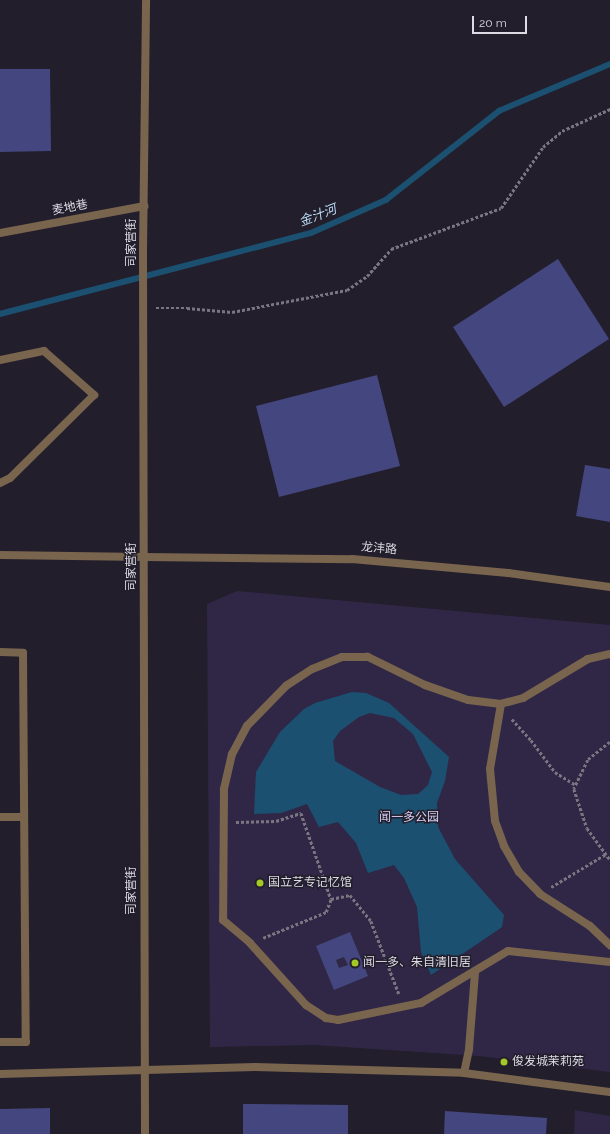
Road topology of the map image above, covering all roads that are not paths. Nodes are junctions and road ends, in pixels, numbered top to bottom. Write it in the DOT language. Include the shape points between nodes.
graph roads {
  1 [pos="146,0"];
  2 [pos="144,206"];
  3 [pos="0,233"];
  4 [pos="0,360"];
  5 [pos="0,483"];
  6 [pos="0,555"];
  7 [pos="144,557"];
  8 [pos="610,587"];
  9 [pos="0,652"];
  10 [pos="610,654"];
  11 [pos="501,704"];
  12 [pos="0,817"];
  13 [pos="24,817"];
  14 [pos="610,945"];
  15 [pos="610,962"];
  16 [pos="475,972"];
  17 [pos="0,1042"];
  18 [pos="145,1069"];
  19 [pos="464,1073"];
  20 [pos="0,1074"];
  21 [pos="610,1092"];
  22 [pos="145,1134"];
  1 -- 2 [label="street, 司家营街"];
  2 -- 3 [label="street, 麦地巷"];
  2 -- 7 [label="street, 司家营街"];
  4 -- 5 [label="street" via="44,351 94,395 10,478"];
  6 -- 7 [label="street, 龙沣路"];
  7 -- 8 [label="street, 龙沣路" via="352,559 508,573"];
  7 -- 18 [label="street, 司家营街"];
  9 -- 13 [label="street" via="23,652"];
  10 -- 11 [label="street" via="588,659 523,698"];
  11 -- 14 [label="street" via="490,769 495,821 504,846 519,872 540,894 590,926"];
  11 -- 16 [label="street" via="468,700 425,685 368,657 342,657 312,669 286,686 247,726 232,754 224,789 223,920 250,943 306,1005 326,1018 338,1020 421,1003"];
  12 -- 13 [label="street"];
  13 -- 17 [label="street" via="26,1042"];
  15 -- 16 [label="street" via="508,951"];
  16 -- 19 [label="street" via="469,1049"];
  18 -- 19 [label="street" via="255,1067"];
  18 -- 20 [label="street"];
  18 -- 22 [label="street, 司家营街"];
  19 -- 21 [label="street"];
}
